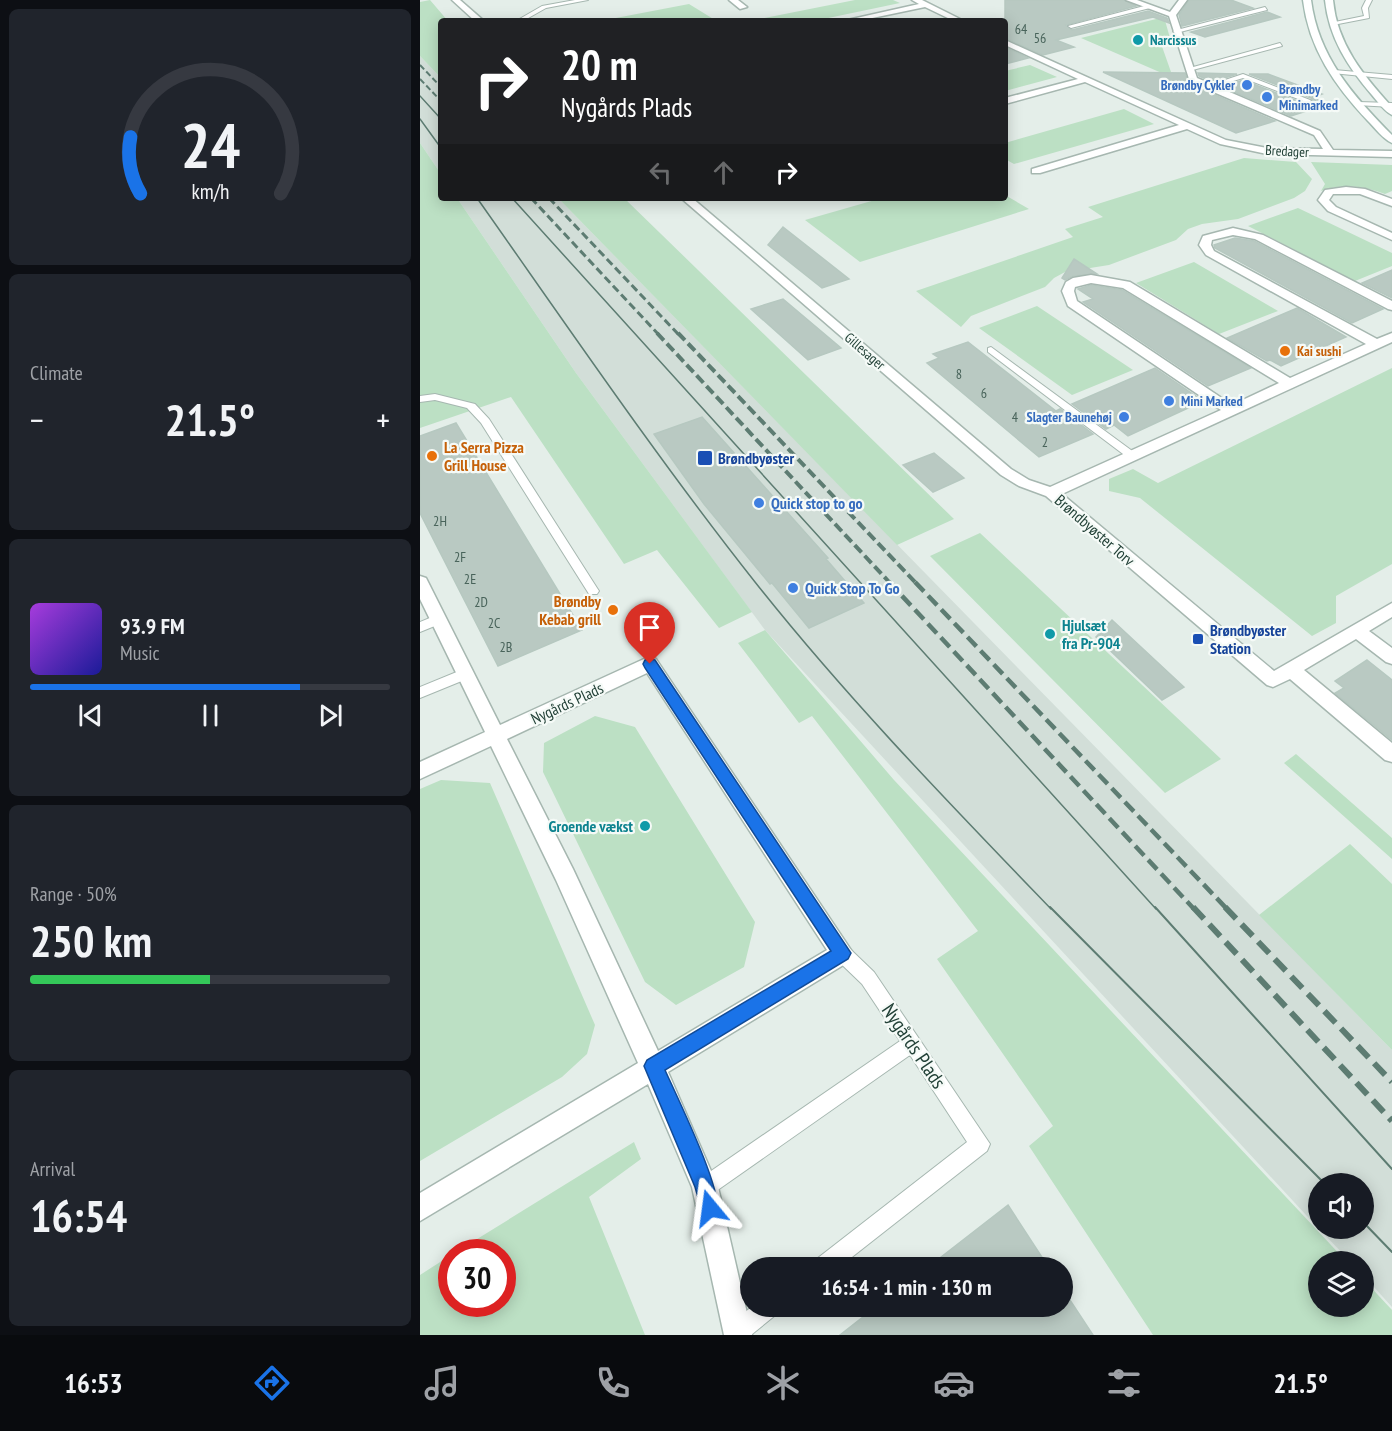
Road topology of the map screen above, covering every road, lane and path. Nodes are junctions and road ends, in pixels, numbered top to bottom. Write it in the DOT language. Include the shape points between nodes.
graph roads {
  1 [pos="456,0"];
  2 [pos="585,0"];
  3 [pos="733,0"];
  4 [pos="915,0"];
  5 [pos="1130,0"];
  6 [pos="1183,0"];
  7 [pos="1307,0"];
  8 [pos="1329,0"];
  9 [pos="1369,0"];
  10 [pos="925,5"];
  11 [pos="743,7"];
  12 [pos="1148,7"];
  13 [pos="1264,9"];
  14 [pos="1172,15"];
  15 [pos="477,18"];
  16 [pos="524,18"];
  17 [pos="862,18"];
  18 [pos="953,18"];
  19 [pos="1332,22"];
  20 [pos="1071,26"];
  21 [pos="1176,31"];
  22 [pos="1008,43"];
  23 [pos="1280,45"];
  24 [pos="1189,69"];
  25 [pos="1334,72"];
  26 [pos="1358,73"];
  27 [pos="1392,77"];
  28 [pos="1086,79"];
  29 [pos="1207,87"];
  30 [pos="1008,100"];
  31 [pos="1308,101"];
  32 [pos="1358,104"];
  33 [pos="1388,105"];
  34 [pos="1392,112"];
  35 [pos="1186,126"];
  36 [pos="1392,140"];
  37 [pos="1330,153"];
  38 [pos="1392,154"];
  39 [pos="1036,171"];
  40 [pos="690,201"];
  41 [pos="1392,203"];
  42 [pos="1392,237"];
  43 [pos="1392,306"];
  44 [pos="1392,337"];
  45 [pos="1376,344"];
  46 [pos="991,350"];
  47 [pos="1290,384"];
  48 [pos="420,399"];
  49 [pos="1231,411"];
  50 [pos="1131,455"];
  51 [pos="1051,493"];
  52 [pos="420,582"];
  53 [pos="593,591"];
  54 [pos="1392,609"];
  55 [pos="437,620"];
  56 [pos="420,627"];
  57 [pos="1356,630"];
  58 [pos="1392,657"];
  59 [pos="1290,669"];
  60 [pos="464,674"];
  61 [pos="420,693"];
  62 [pos="494,737"];
  63 [pos="1392,754"];
  64 [pos="420,771"];
  65 [pos="842,953"];
  66 [pos="912,1043"];
  67 [pos="654,1066"];
  68 [pos="705,1187"];
  69 [pos="420,1208"];
  70 [pos="835,1257"];
  71 [pos="758,1317"];
  72 [pos="738,1334"];
  1 -- 15 [label="street"];
  2 -- 16 [label="lane" via="544,7"];
  3 -- 11 [label="street"];
  4 -- 10 [label="street"];
  5 -- 12 [label="street"];
  6 -- 14 [label="street"];
  7 -- 25 [label="street" via="1315,40"];
  8 -- 19 [label="street"];
  9 -- 19 [label="lane" via="1365,8 1367,17"];
  10 -- 17 [label="street"];
  10 -- 18 [label="street"];
  12 -- 14 [label="street"];
  12 -- 20 [label="lane"];
  13 -- 21 [label="lane"];
  14 -- 21 [label="street"];
  19 -- 26 [label="street"];
  21 -- 24 [label="street"];
  22 -- 28 [label="street, Bredager"];
  23 -- 24 [label="lane"];
  24 -- 29 [label="street" via="1193,80"];
  25 -- 26 [label="lane"];
  25 -- 32 [label="street"];
  26 -- 27 [label="lane"];
  26 -- 33 [label="street"];
  28 -- 30 [label="street"];
  28 -- 35 [label="street, Bredager"];
  29 -- 31 [label="lane" via="1243,76"];
  29 -- 37 [label="street" via="1317,133"];
  32 -- 33 [label="lane"];
  32 -- 36 [label="street"];
  33 -- 34 [label="street"];
  35 -- 37 [label="street, Bredager" via="1222,142 1250,148"];
  35 -- 39 [label="street"];
  37 -- 38 [label="street, Bredager"];
  40 -- 51 [label="street, Gillesager" via="1006,472"];
  41 -- 42 [label="street" via="1351,189 1329,192 1323,200"];
  43 -- 45 [label="street" via="1259,237 1230,231 1207,238 1205,245 1210,253"];
  44 -- 45 [label="street, Brøndbyøster Torv"];
  45 -- 47 [label="street, Brøndbyøster Torv"];
  46 -- 50 [label="lane"];
  47 -- 49 [label="street, Brøndbyøster Torv"];
  47 -- 49 [label="street" via="1126,285 1091,279 1070,285 1072,303"];
  48 -- 53 [label="lane" via="435,396 471,406 485,421"];
  49 -- 50 [label="street, Brøndbyøster Torv"];
  50 -- 51 [label="street, Brøndbyøster Torv"];
  51 -- 59 [label="street, Brøndbyøster Torv" via="1273,680"];
  52 -- 55 [label="street"];
  54 -- 57 [label="street, Brøndbyøster Torv"];
  55 -- 56 [label="lane"];
  55 -- 60 [label="street"];
  57 -- 58 [label="street"];
  57 -- 59 [label="street, Brøndbyøster Torv"];
  59 -- 63 [label="street"];
  60 -- 61 [label="lane"];
  60 -- 62 [label="street"];
  62 -- 64 [label="street, Nygårds Plads"];
  62 -- 65 [label="street, Nygårds Plads" via="650,664"];
  62 -- 67 [label="street" via="565,876"];
  65 -- 66 [label="lane, Nygårds Plads" via="868,978"];
  65 -- 67 [label="street"];
  66 -- 68 [label="lane"];
  66 -- 70 [label="lane, Nygårds Plads" via="980,1144"];
  67 -- 68 [label="street"];
  67 -- 69 [label="street"];
  68 -- 72 [label="street"];
  71 -- 72 [label="lane"];
}
